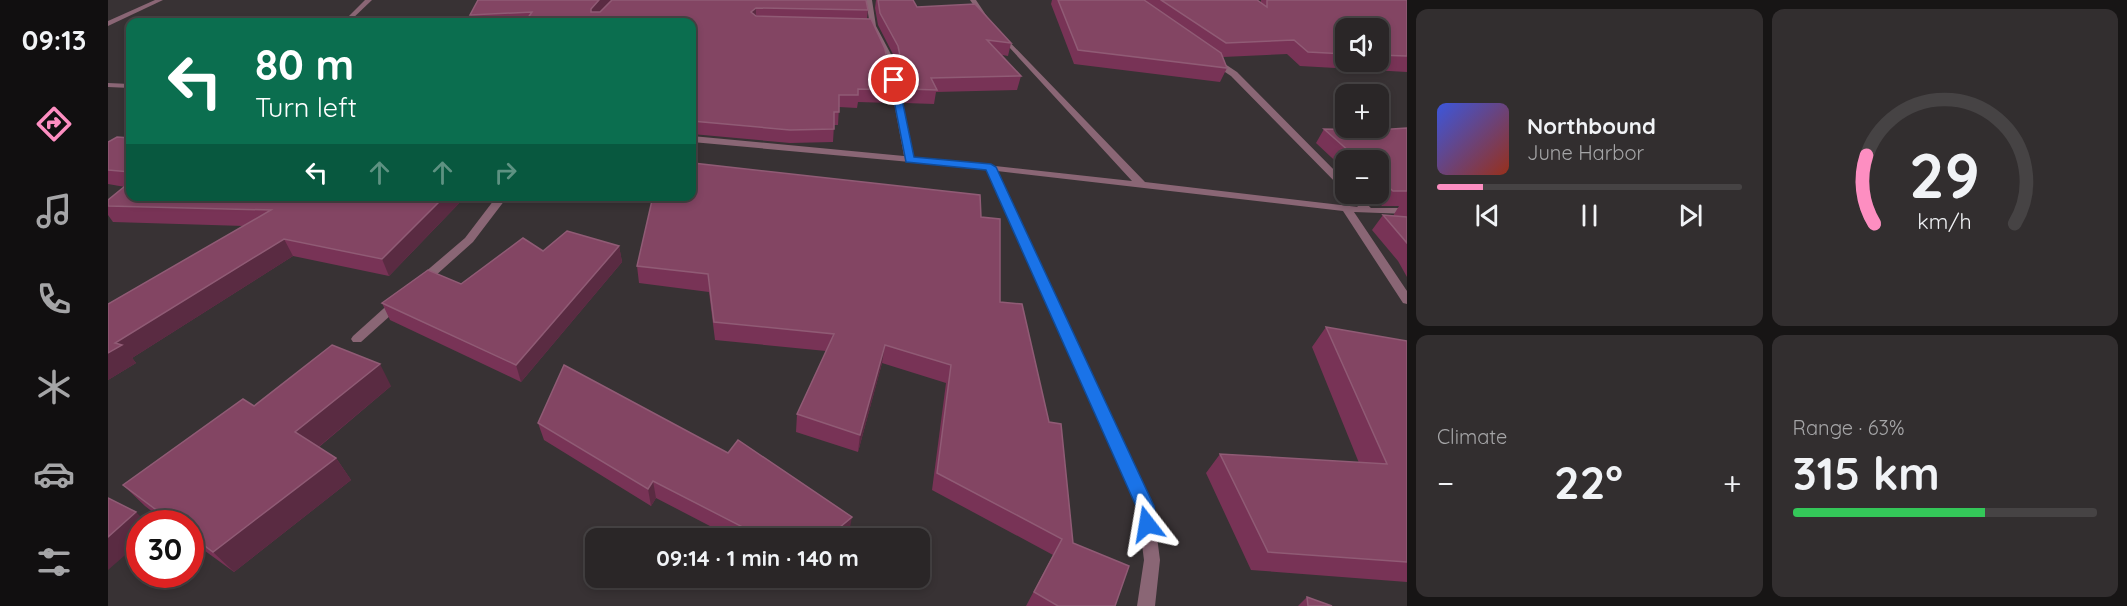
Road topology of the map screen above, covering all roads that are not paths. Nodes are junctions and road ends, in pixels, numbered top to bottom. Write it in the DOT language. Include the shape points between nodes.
graph roads {
  1 [pos="160,0"];
  2 [pos="369,0"];
  3 [pos="869,0"];
  4 [pos="973,0"];
  5 [pos="350,18"];
  6 [pos="108,24"];
  7 [pos="861,26"];
  8 [pos="873,26"];
  9 [pos="1208,56"];
  10 [pos="108,85"];
  11 [pos="126,86"];
  12 [pos="696,139"];
  13 [pos="909,159"];
  14 [pos="991,167"];
  15 [pos="1335,177"];
  16 [pos="1142,185"];
  17 [pos="499,201"];
  18 [pos="1361,204"];
  19 [pos="1347,208"];
  20 [pos="1368,211"];
  21 [pos="1407,211"];
  22 [pos="1407,300"];
  23 [pos="357,339"];
  24 [pos="1146,606"];
  1 -- 6 [label="street"];
  2 -- 5 [label="street"];
  3 -- 8 [label="street"];
  4 -- 16 [label="street" via="979,12"];
  7 -- 8 [label="street"];
  8 -- 13 [label="street" via="890,60"];
  9 -- 15 [label="street" via="1234,74"];
  10 -- 11 [label="street"];
  12 -- 13 [label="street"];
  13 -- 14 [label="street"];
  14 -- 16 [label="street"];
  14 -- 24 [label="street" via="1145,506 1152,560"];
  16 -- 19 [label="street"];
  17 -- 23 [label="street" via="469,240"];
  18 -- 20 [label="street"];
  19 -- 20 [label="street"];
  19 -- 22 [label="street"];
  20 -- 21 [label="street"];
}
